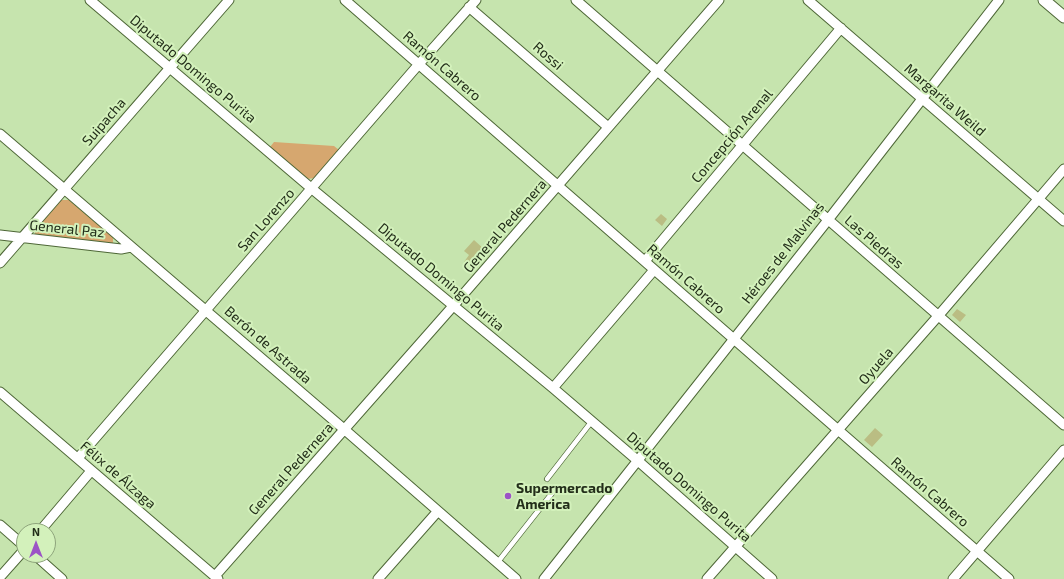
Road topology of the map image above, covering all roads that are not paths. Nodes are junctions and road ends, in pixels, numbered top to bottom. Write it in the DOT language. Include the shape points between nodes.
graph roads {
  1 [pos="90,0"];
  2 [pos="229,0"];
  3 [pos="344,0"];
  4 [pos="576,0"];
  5 [pos="719,0"];
  6 [pos="808,0"];
  7 [pos="999,0"];
  8 [pos="1044,0"];
  9 [pos="472,4"];
  10 [pos="1064,18"];
  11 [pos="841,28"];
  12 [pos="419,64"];
  13 [pos="170,68"];
  14 [pos="658,70"];
  15 [pos="922,98"];
  16 [pos="608,127"];
  17 [pos="0,134"];
  18 [pos="743,144"];
  19 [pos="1064,169"];
  20 [pos="558,186"];
  21 [pos="311,188"];
  22 [pos="64,190"];
  23 [pos="1038,199"];
  24 [pos="828,220"];
  25 [pos="1064,221"];
  26 [pos="0,235"];
  27 [pos="21,238"];
  28 [pos="131,247"];
  29 [pos="645,261"];
  30 [pos="0,263"];
  31 [pos="654,270"];
  32 [pos="454,305"];
  33 [pos="206,311"];
  34 [pos="939,315"];
  35 [pos="733,339"];
  36 [pos="553,388"];
  37 [pos="0,392"];
  38 [pos="592,421"];
  39 [pos="1064,425"];
  40 [pos="345,430"];
  41 [pos="838,430"];
  42 [pos="1064,450"];
  43 [pos="78,458"];
  44 [pos="637,460"];
  45 [pos="91,471"];
  46 [pos="547,479"];
  47 [pos="553,492"];
  48 [pos="438,511"];
  49 [pos="47,523"];
  50 [pos="0,525"];
  51 [pos="16,539"];
  52 [pos="735,547"];
  53 [pos="977,552"];
  54 [pos="16,559"];
  55 [pos="44,563"];
  56 [pos="498,563"];
  57 [pos="0,577"];
  58 [pos="216,577"];
  59 [pos="62,579"];
  60 [pos="378,579"];
  61 [pos="516,579"];
  62 [pos="544,579"];
  63 [pos="708,579"];
  64 [pos="772,579"];
  65 [pos="953,579"];
  66 [pos="1008,579"];
  1 -- 13 [label="street, Diputado Domingo Purita"];
  2 -- 13 [label="street, Suipacha"];
  3 -- 12 [label="street, Ramón Cabrero"];
  4 -- 14 [label="street, Las Piedras"];
  5 -- 14 [label="street, General Pedernera"];
  6 -- 11 [label="street, Margarita Weild"];
  7 -- 15 [label="street, Héroes de Malvinas"];
  8 -- 10 [label="street"];
  9 -- 12 [label="street, San Lorenzo"];
  9 -- 16 [label="street, Rossi"];
  11 -- 15 [label="street, Margarita Weild"];
  11 -- 18 [label="street, Concepción Arenal"];
  12 -- 20 [label="street, Ramón Cabrero"];
  12 -- 21 [label="street, San Lorenzo"];
  13 -- 21 [label="street, Diputado Domingo Purita"];
  13 -- 22 [label="street, Suipacha"];
  14 -- 16 [label="street, General Pedernera"];
  14 -- 18 [label="street, Las Piedras"];
  15 -- 23 [label="street, Margarita Weild"];
  15 -- 24 [label="street, Héroes de Malvinas"];
  16 -- 20 [label="street, General Pedernera"];
  17 -- 22 [label="street, Berón de Astrada"];
  18 -- 24 [label="street, Las Piedras"];
  18 -- 29 [label="street, Concepción Arenal"];
  19 -- 23 [label="street, Oyuela"];
  20 -- 29 [label="street, Ramón Cabrero"];
  20 -- 32 [label="street, General Pedernera"];
  21 -- 32 [label="street, Diputado Domingo Purita"];
  21 -- 33 [label="street, San Lorenzo"];
  22 -- 27 [label="street, Suipacha"];
  22 -- 28 [label="street, Berón de Astrada"];
  23 -- 25 [label="street, Margarita Weild"];
  23 -- 34 [label="street, Oyuela"];
  24 -- 34 [label="street, Las Piedras"];
  24 -- 35 [label="street, Héroes de Malvinas"];
  26 -- 27 [label="street, General Paz"];
  27 -- 28 [label="street, General Paz" via="121,249"];
  27 -- 30 [label="street, Suipacha"];
  28 -- 33 [label="street, Berón de Astrada"];
  29 -- 31 [label="street, Ramón Cabrero"];
  31 -- 35 [label="street, Ramón Cabrero"];
  31 -- 36 [label="street"];
  32 -- 36 [label="street, Diputado Domingo Purita"];
  32 -- 40 [label="street, General Pedernera"];
  33 -- 40 [label="street, Berón de Astrada"];
  33 -- 43 [label="street, San Lorenzo"];
  34 -- 39 [label="street, Las Piedras"];
  34 -- 41 [label="street, Oyuela"];
  35 -- 41 [label="street, Ramón Cabrero"];
  35 -- 44 [label="street, Héroes de Malvinas"];
  36 -- 38 [label="street, Diputado Domingo Purita"];
  37 -- 43 [label="street, Félix de Álzaga"];
  38 -- 44 [label="street, Diputado Domingo Purita"];
  38 -- 46 [label="lane"];
  40 -- 48 [label="street, Berón de Astrada"];
  40 -- 58 [label="street, General Pedernera"];
  41 -- 52 [label="street, Oyuela"];
  41 -- 53 [label="street, Ramón Cabrero"];
  42 -- 53 [label="street"];
  43 -- 45 [label="street, Félix de Álzaga"];
  44 -- 52 [label="street, Diputado Domingo Purita"];
  44 -- 62 [label="street, Héroes de Malvinas"];
  45 -- 49 [label="street"];
  45 -- 58 [label="street, Félix de Álzaga"];
  47 -- 56 [label="lane"];
  48 -- 56 [label="street, Berón de Astrada"];
  48 -- 60 [label="street"];
  50 -- 51 [label="street"];
  52 -- 63 [label="street, Oyuela"];
  52 -- 64 [label="street, Diputado Domingo Purita"];
  53 -- 65 [label="street"];
  53 -- 66 [label="street, Ramón Cabrero"];
  54 -- 57 [label="street"];
  55 -- 59 [label="street"];
  56 -- 61 [label="street, Berón de Astrada"];
}
